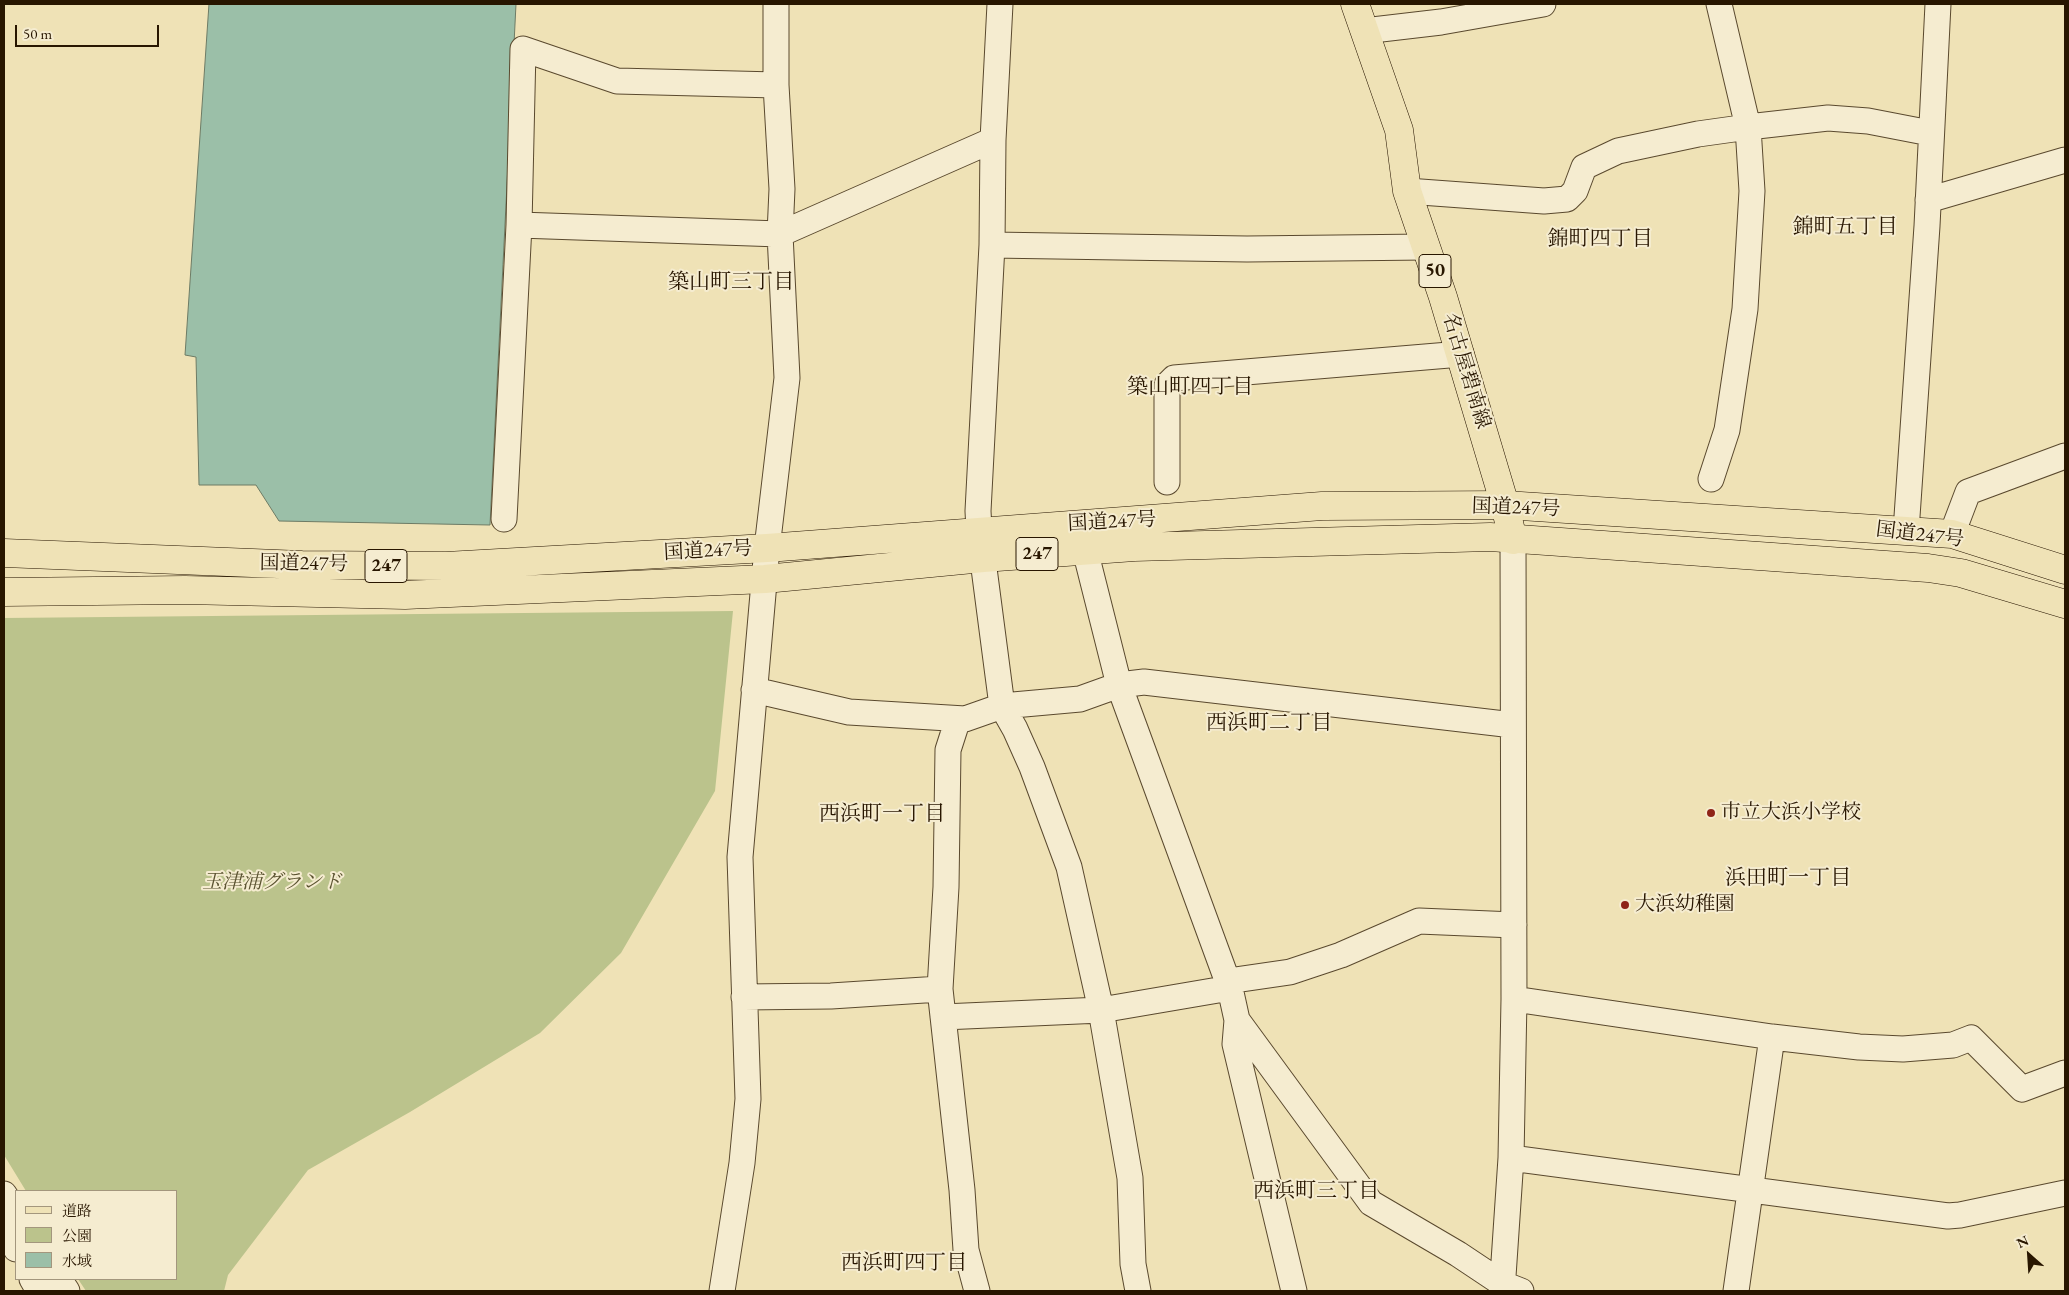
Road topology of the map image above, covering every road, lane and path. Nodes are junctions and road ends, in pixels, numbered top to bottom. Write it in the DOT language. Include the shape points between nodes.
graph roads {
  1 [pos="776,4"];
  2 [pos="1000,4"];
  3 [pos="1356,4"];
  4 [pos="1536,4"];
  5 [pos="1719,4"];
  6 [pos="1938,4"];
  7 [pos="1364,31"];
  8 [pos="776,85"];
  9 [pos="1748,127"];
  10 [pos="1930,133"];
  11 [pos="993,140"];
  12 [pos="2065,160"];
  13 [pos="1407,191"];
  14 [pos="1928,200"];
  15 [pos="519,225"];
  16 [pos="780,234"];
  17 [pos="992,245"];
  18 [pos="1426,247"];
  19 [pos="1461,354"];
  20 [pos="2065,456"];
  21 [pos="1711,480"];
  22 [pos="1167,482"];
  23 [pos="1505,506"];
  24 [pos="504,519"];
  25 [pos="979,530"];
  26 [pos="1906,531"];
  27 [pos="1952,534"];
  28 [pos="1513,540"];
  29 [pos="767,548"];
  30 [pos="1086,550"];
  31 [pos="4,553"];
  32 [pos="983,558"];
  33 [pos="2065,570"];
  34 [pos="765,579"];
  35 [pos="4,592"];
  36 [pos="2065,604"];
  37 [pos="1119,685"];
  38 [pos="754,690"];
  39 [pos="1002,706"];
  40 [pos="958,719"];
  41 [pos="1513,725"];
  42 [pos="1514,925"];
  43 [pos="1229,985"];
  44 [pos="940,989"];
  45 [pos="744,997"];
  46 [pos="1514,999"];
  47 [pos="1101,1010"];
  48 [pos="943,1017"];
  49 [pos="1237,1020"];
  50 [pos="1772,1037"];
  51 [pos="2065,1073"];
  52 [pos="1510,1158"];
  53 [pos="1749,1189"];
  54 [pos="2065,1193"];
  55 [pos="4,1194"];
  56 [pos="15,1210"];
  57 [pos="4,1224"];
  58 [pos="15,1247"];
  59 [pos="33,1280"];
  60 [pos="60,1280"];
  61 [pos="1509,1289"];
  62 [pos="39,1291"];
  63 [pos="67,1291"];
  64 [pos="722,1291"];
  65 [pos="976,1291"];
  66 [pos="1138,1291"];
  67 [pos="1294,1291"];
  68 [pos="1736,1291"];
  1 -- 8 [label="street"];
  2 -- 11 [label="street"];
  3 -- 7 [label="main road, 名古屋碧南線 / 50"];
  4 -- 7 [label="street" via="1440,22"];
  5 -- 9 [label="street"];
  6 -- 10 [label="street"];
  7 -- 13 [label="main road, 名古屋碧南線 / 50" via="1398,130"];
  8 -- 15 [label="street" via="617,81 523,49"];
  8 -- 16 [label="street" via="782,189"];
  9 -- 10 [label="street" via="1828,118 1868,121"];
  9 -- 13 [label="street" via="1618,151 1584,167 1575,191 1567,199 1544,201"];
  9 -- 21 [label="street" via="1752,191 1745,309 1727,430"];
  10 -- 14 [label="street"];
  11 -- 16 [label="street"];
  11 -- 17 [label="street"];
  12 -- 14 [label="street"];
  13 -- 18 [label="main road, 名古屋碧南線 / 50"];
  14 -- 26 [label="street"];
  15 -- 16 [label="street"];
  15 -- 24 [label="street"];
  16 -- 29 [label="street" via="787,378"];
  17 -- 18 [label="street" via="1247,249"];
  17 -- 25 [label="street"];
  18 -- 19 [label="main road, 名古屋碧南線 / 50"];
  19 -- 22 [label="street" via="1174,378 1167,385"];
  19 -- 23 [label="main road, 名古屋碧南線 / 50"];
  20 -- 27 [label="street" via="1968,492"];
  23 -- 25 [label="main road, 国道247号 / 247" via="1322,506"];
  23 -- 26 [label="main road, 国道247号 / 247"];
  23 -- 28 [label="main road, 名古屋碧南線 / 50"];
  25 -- 29 [label="main road, 国道247号 / 247"];
  25 -- 32 [label="street"];
  26 -- 27 [label="main road, 国道247号 / 247"];
  27 -- 33 [label="main road, 国道247号 / 247"];
  28 -- 30 [label="main road, 国道247号 / 247" via="1490,537"];
  28 -- 36 [label="main road, 国道247号 / 247" via="1928,568 1961,574"];
  28 -- 41 [label="street"];
  29 -- 31 [label="main road, 国道247号 / 247" via="446,566 302,565"];
  29 -- 34 [label="street"];
  30 -- 32 [label="main road, 国道247号 / 247"];
  30 -- 37 [label="street"];
  32 -- 34 [label="main road, 国道247号 / 247"];
  32 -- 39 [label="street"];
  34 -- 35 [label="main road, 国道247号 / 247" via="405,595 185,590"];
  34 -- 38 [label="street"];
  37 -- 39 [label="street" via="1080,699"];
  37 -- 41 [label="street" via="1144,682"];
  37 -- 43 [label="street"];
  38 -- 40 [label="street" via="849,712"];
  38 -- 45 [label="street" via="740,856"];
  39 -- 40 [label="street"];
  39 -- 47 [label="street" via="1032,767 1069,867"];
  40 -- 44 [label="street" via="948,750 946,887"];
  41 -- 42 [label="street"];
  42 -- 43 [label="street" via="1419,921 1341,955 1290,972"];
  42 -- 46 [label="street"];
  43 -- 47 [label="street"];
  43 -- 49 [label="street"];
  44 -- 45 [label="street" via="831,996"];
  44 -- 48 [label="street"];
  45 -- 64 [label="street" via="748,1099 742,1163"];
  46 -- 50 [label="street"];
  46 -- 52 [label="street"];
  47 -- 48 [label="street"];
  47 -- 66 [label="street" via="1130,1178 1133,1264"];
  48 -- 65 [label="street" via="966,1250"];
  49 -- 61 [label="street" via="1371,1202"];
  49 -- 67 [label="street" via="1235,1044"];
  50 -- 51 [label="street" via="1903,1049 1952,1044 1971,1038 2022,1089"];
  50 -- 53 [label="street"];
  52 -- 53 [label="street"];
  52 -- 61 [label="street"];
  53 -- 54 [label="street" via="1948,1216"];
  53 -- 68 [label="street"];
  55 -- 56 [label="street"];
  57 -- 58 [label="street"];
  59 -- 62 [label="street"];
  60 -- 63 [label="street"];
}
